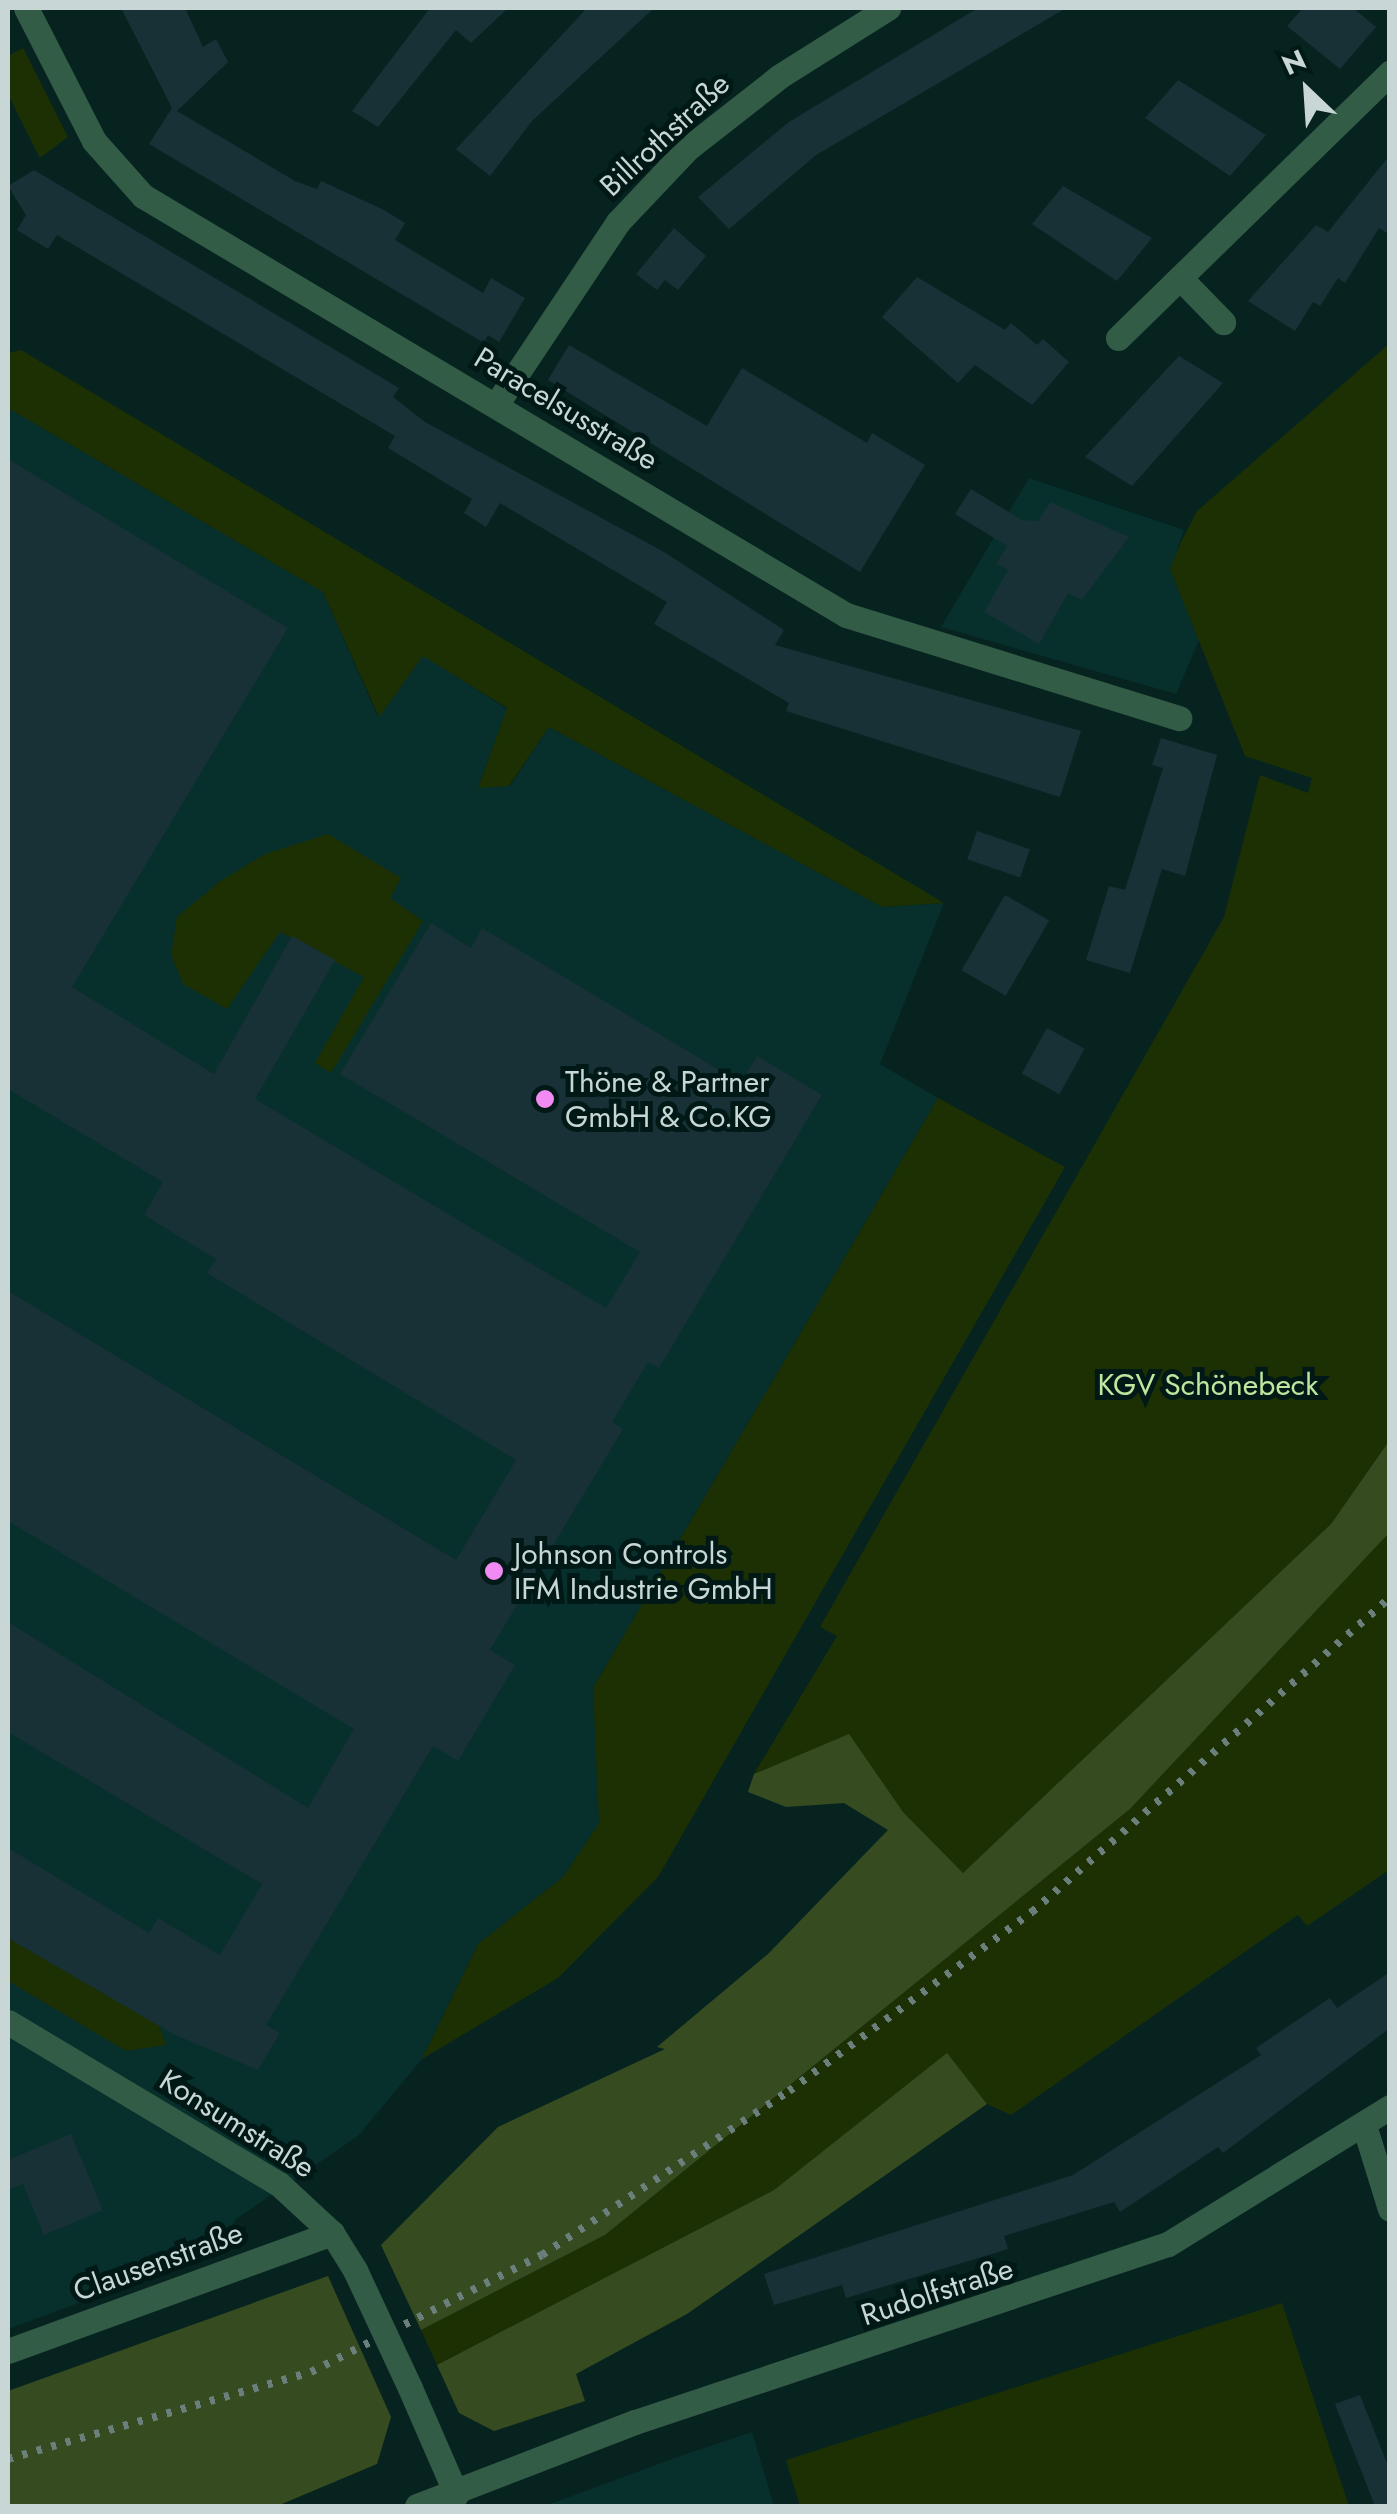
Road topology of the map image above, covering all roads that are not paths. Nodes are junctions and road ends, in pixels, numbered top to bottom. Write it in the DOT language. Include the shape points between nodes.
graph roads {
  1 [pos="26,8"];
  2 [pos="888,8"];
  3 [pos="1390,74"];
  4 [pos="1182,280"];
  5 [pos="1223,322"];
  6 [pos="1118,338"];
  7 [pos="496,405"];
  8 [pos="1179,718"];
  9 [pos="8,2022"];
  10 [pos="1390,2107"];
  11 [pos="1364,2125"];
  12 [pos="1390,2208"];
  13 [pos="332,2233"];
  14 [pos="8,2352"];
  15 [pos="475,2495"];
  16 [pos="417,2506"];
  1 -- 7 [label="street, Paracelsusstraße" via="94,140 143,196"];
  2 -- 7 [label="street, Billrothstraße" via="780,76 687,150 618,222"];
  3 -- 4 [label="street"];
  4 -- 5 [label="street"];
  4 -- 6 [label="street"];
  7 -- 8 [label="street, Paracelsusstraße" via="846,614"];
  9 -- 13 [label="street, Konsumstraße" via="278,2184"];
  10 -- 11 [label="street, Rudolfstraße"];
  11 -- 12 [label="street"];
  11 -- 15 [label="street, Rudolfstraße" via="1168,2244 636,2422"];
  13 -- 14 [label="street, Clausenstraße"];
  13 -- 15 [label="street, Konsumstraße, bridge" via="410,2388"];
  15 -- 16 [label="street, Rudolfstraße"];
}
